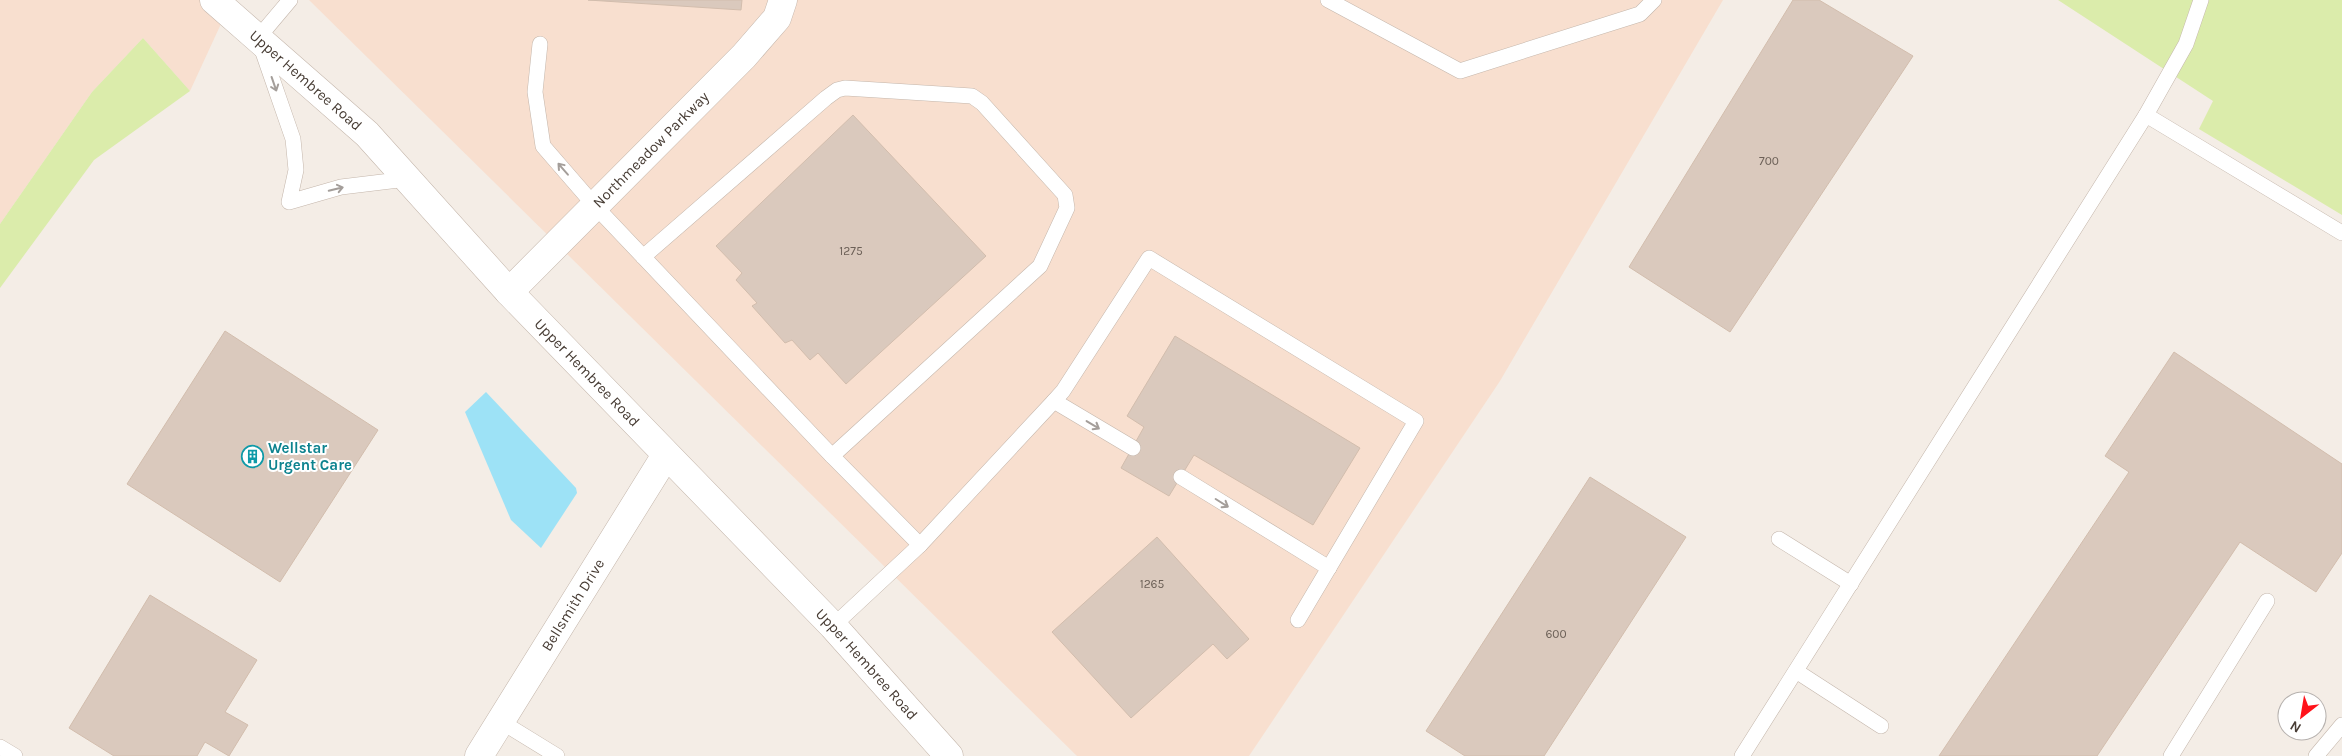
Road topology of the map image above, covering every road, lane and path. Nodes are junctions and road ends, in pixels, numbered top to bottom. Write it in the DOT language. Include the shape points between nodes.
graph roads {
  1 [pos="214,0"];
  2 [pos="290,0"];
  3 [pos="782,0"];
  4 [pos="1328,0"];
  5 [pos="1654,0"];
  6 [pos="2201,0"];
  7 [pos="258,38"];
  8 [pos="540,44"];
  9 [pos="2146,115"];
  10 [pos="407,179"];
  11 [pos="595,206"];
  12 [pos="2342,233"];
  13 [pos="643,257"];
  14 [pos="509,292"];
  15 [pos="1054,401"];
  16 [pos="1133,448"];
  17 [pos="666,455"];
  18 [pos="832,456"];
  19 [pos="1181,477"];
  20 [pos="1779,540"];
  21 [pos="920,545"];
  22 [pos="1329,568"];
  23 [pos="1851,584"];
  24 [pos="2267,601"];
  25 [pos="1298,620"];
  26 [pos="833,626"];
  27 [pos="1796,671"];
  28 [pos="500,721"];
  29 [pos="2342,725"];
  30 [pos="1881,726"];
  31 [pos="0,747"];
  32 [pos="15,756"];
  33 [pos="479,756"];
  34 [pos="558,756"];
  35 [pos="949,756"];
  36 [pos="1742,756"];
  37 [pos="2170,756"];
  38 [pos="2316,756"];
  1 -- 7 [label="street, Upper Hembree Road"];
  2 -- 7 [label="lane"];
  3 -- 11 [label="street, Northmeadow Parkway" via="777,18 744,56"];
  4 -- 5 [label="lane" via="1460,71 1640,14"];
  6 -- 9 [label="lane" via="2186,44"];
  7 -- 10 [label="street, Upper Hembree Road" via="367,134"];
  7 -- 10 [label="lane, one-way" via="294,139 296,170 289,202 341,187"];
  11 -- 8 [label="lane, one-way" via="543,146 535,92"];
  9 -- 12 [label="lane"];
  9 -- 23 [label="lane"];
  10 -- 14 [label="street, Upper Hembree Road"];
  11 -- 13 [label="lane"];
  11 -- 14 [label="street, Northmeadow Parkway"];
  13 -- 18 [label="lane"];
  13 -- 18 [label="lane" via="837,90 956,93 972,96 982,103 1065,195 1067,208 1040,266"];
  14 -- 17 [label="street, Upper Hembree Road"];
  15 -- 16 [label="lane, one-way"];
  15 -- 21 [label="lane"];
  15 -- 22 [label="lane" via="1149,258 1416,421"];
  17 -- 26 [label="street, Upper Hembree Road"];
  17 -- 28 [label="street, Bellsmith Drive"];
  18 -- 21 [label="lane"];
  19 -- 22 [label="lane, one-way"];
  20 -- 23 [label="lane"];
  21 -- 26 [label="lane"];
  22 -- 25 [label="lane"];
  23 -- 27 [label="lane"];
  24 -- 37 [label="lane"];
  26 -- 35 [label="street, Upper Hembree Road"];
  27 -- 30 [label="lane"];
  27 -- 36 [label="lane"];
  28 -- 33 [label="street, Bellsmith Drive"];
  28 -- 34 [label="lane"];
  29 -- 38 [label="lane"];
  31 -- 32 [label="lane"];
}
